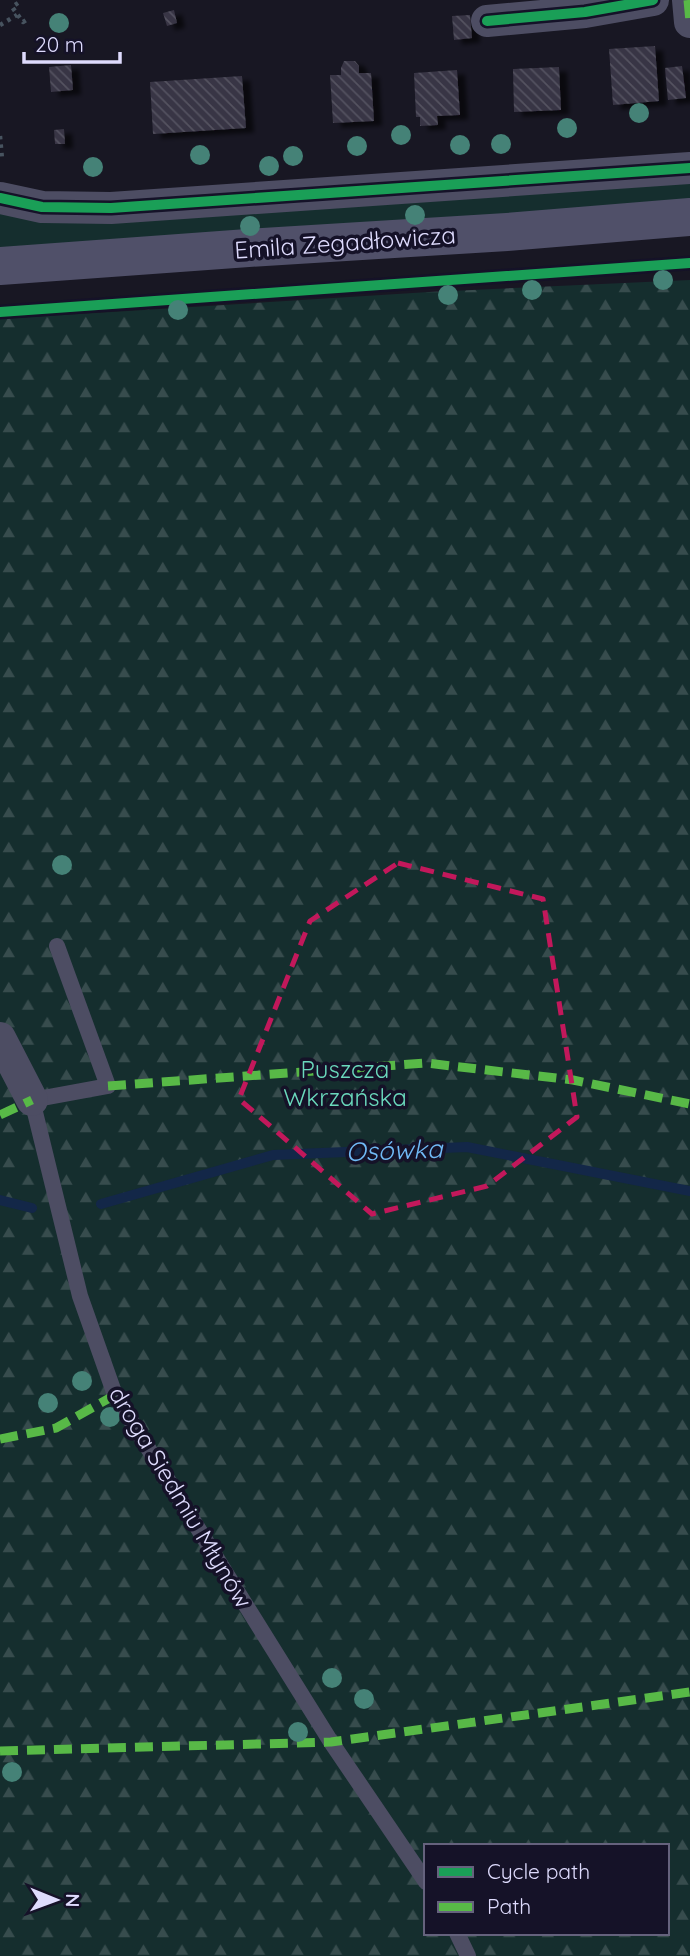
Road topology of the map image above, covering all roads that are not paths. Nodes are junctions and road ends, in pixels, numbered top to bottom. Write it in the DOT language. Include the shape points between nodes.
graph roads {
  1 [pos="653,0"];
  2 [pos="688,0"];
  3 [pos="487,21"];
  4 [pos="690,22"];
  5 [pos="690,167"];
  6 [pos="0,198"];
  7 [pos="690,216"];
  8 [pos="0,267"];
  9 [pos="57,946"];
  10 [pos="0,1038"];
  11 [pos="32,1100"];
  12 [pos="424,1879"];
  13 [pos="458,1935"];
  14 [pos="468,1956"];
  1 -- 3 [label="street"];
  2 -- 4 [label="street"];
  5 -- 6 [label="street" via="111,208 42,207"];
  7 -- 8 [label="main road, Emila Zegadłowicza"];
  9 -- 11 [label="lane" via="108,1086"];
  10 -- 11 [label="street, droga Siedmiu Młynów"];
  11 -- 12 [label="lane, droga Siedmiu Młynów" via="79,1296 115,1395 331,1742"];
  13 -- 14 [label="lane"];
}
